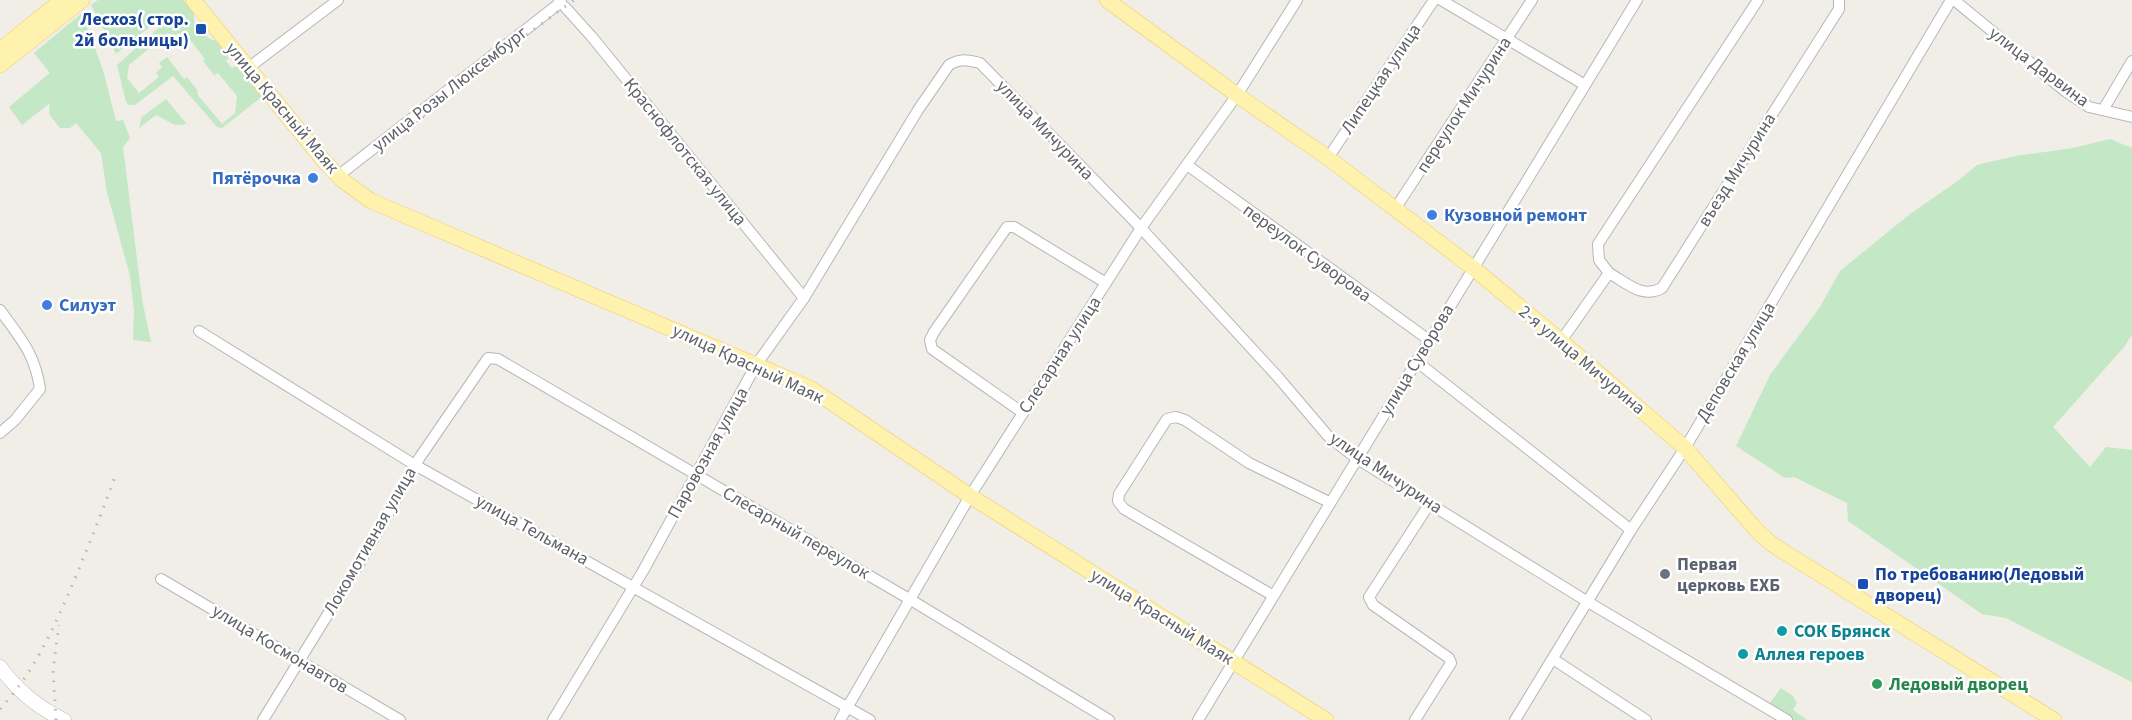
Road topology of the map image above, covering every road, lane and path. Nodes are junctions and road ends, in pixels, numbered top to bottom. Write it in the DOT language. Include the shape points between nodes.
graph roads {
  1 [pos="62,0"];
  2 [pos="82,0"];
  3 [pos="193,0"];
  4 [pos="338,0"];
  5 [pos="1107,0"];
  6 [pos="1297,0"];
  7 [pos="1434,0"];
  8 [pos="1441,0"];
  9 [pos="1532,0"];
  10 [pos="1637,0"];
  11 [pos="1758,0"];
  12 [pos="1839,0"];
  13 [pos="1952,0"];
  14 [pos="561,3"];
  15 [pos="1507,40"];
  16 [pos="0,50"];
  17 [pos="2132,62"];
  18 [pos="980,63"];
  19 [pos="0,65"];
  20 [pos="248,68"];
  21 [pos="1585,85"];
  22 [pos="1237,95"];
  23 [pos="2103,110"];
  24 [pos="2132,117"];
  25 [pos="1328,158"];
  26 [pos="1187,165"];
  27 [pos="338,176"];
  28 [pos="1395,209"];
  29 [pos="1141,228"];
  30 [pos="1473,268"];
  31 [pos="1608,273"];
  32 [pos="1106,283"];
  33 [pos="804,298"];
  34 [pos="0,310"];
  35 [pos="199,331"];
  36 [pos="1429,340"];
  37 [pos="1561,341"];
  38 [pos="1416,361"];
  39 [pos="756,365"];
  40 [pos="482,366"];
  41 [pos="1023,413"];
  42 [pos="0,433"];
  43 [pos="1685,448"];
  44 [pos="1356,458"];
  45 [pos="415,465"];
  46 [pos="696,475"];
  47 [pos="970,496"];
  48 [pos="1329,502"];
  49 [pos="1430,503"];
  50 [pos="1631,530"];
  51 [pos="161,579"];
  52 [pos="634,587"];
  53 [pos="1272,596"];
  54 [pos="911,600"];
  55 [pos="1588,602"];
  56 [pos="1553,659"];
  57 [pos="300,660"];
  58 [pos="1232,660"];
  59 [pos="0,667"];
  60 [pos="848,706"];
  61 [pos="64,720"];
  62 [pos="263,720"];
  63 [pos="400,720"];
  64 [pos="553,720"];
  65 [pos="840,720"];
  66 [pos="870,720"];
  67 [pos="1109,720"];
  68 [pos="1198,720"];
  69 [pos="1326,720"];
  70 [pos="1415,720"];
  71 [pos="1515,720"];
  72 [pos="1646,720"];
  73 [pos="1787,720"];
  74 [pos="2054,720"];
  1 -- 16 [label="main road"];
  2 -- 19 [label="main road"];
  3 -- 20 [label="main road, улица Красный Маяк"];
  4 -- 20 [label="street"];
  5 -- 22 [label="main road, 2-я улица Мичурина"];
  6 -- 22 [label="street, Слесарная улица"];
  7 -- 25 [label="street, Липецкая улица"];
  8 -- 15 [label="street"];
  9 -- 15 [label="street, переулок Мичурина"];
  10 -- 21 [label="street, улица Суворова"];
  11 -- 31 [label="street" via="1599,244 1599,260"];
  12 -- 31 [label="street, въезд Мичурина" via="1839,9 1662,288 1644,293"];
  13 -- 23 [label="street, улица Дарвина" via="2065,91 2089,107"];
  13 -- 43 [label="street, Деповская улица"];
  14 -- 27 [label="street, улица Розы Люксембург"];
  14 -- 33 [label="street, Краснофлотская улица"];
  15 -- 21 [label="street"];
  15 -- 28 [label="street, переулок Мичурина"];
  17 -- 23 [label="street"];
  18 -- 29 [label="street, улица Мичурина"];
  18 -- 33 [label="street, Паровозная улица" via="965,59 950,65 918,110"];
  20 -- 27 [label="main road, улица Красный Маяк"];
  21 -- 30 [label="street, улица Суворова"];
  22 -- 25 [label="main road, 2-я улица Мичурина"];
  22 -- 26 [label="street, Слесарная улица"];
  23 -- 24 [label="street, улица Дарвина"];
  25 -- 28 [label="main road, 2-я улица Мичурина"];
  26 -- 29 [label="street, Слесарная улица"];
  26 -- 36 [label="street, переулок Суворова"];
  27 -- 39 [label="main road, улица Красный Маяк" via="371,201"];
  28 -- 30 [label="main road, 2-я улица Мичурина"];
  29 -- 32 [label="street, Слесарная улица"];
  29 -- 44 [label="street, улица Мичурина" via="1328,436"];
  30 -- 36 [label="street, улица Суворова"];
  30 -- 37 [label="main road, 2-я улица Мичурина"];
  31 -- 37 [label="street"];
  32 -- 41 [label="street, Слесарная улица"];
  32 -- 41 [label="street" via="1014,227 1007,227 934,332 930,340 932,349"];
  33 -- 39 [label="street, Паровозная улица"];
  34 -- 42 [label="street" via="28,348 38,369 40,389"];
  35 -- 45 [label="street, улица Тельмана"];
  36 -- 38 [label="street, улица Суворова"];
  37 -- 43 [label="main road, 2-я улица Мичурина"];
  38 -- 44 [label="street, улица Суворова"];
  38 -- 50 [label="street"];
  39 -- 46 [label="street, Паровозная улица"];
  39 -- 47 [label="main road, улица Красный Маяк" via="810,388"];
  40 -- 45 [label="street, Локомотивная улица"];
  40 -- 46 [label="street, Слесарный переулок" via="488,358 498,359"];
  41 -- 47 [label="street, Слесарная улица"];
  43 -- 50 [label="street, Деповская улица"];
  43 -- 74 [label="main road, 2-я улица Мичурина" via="1773,545"];
  44 -- 48 [label="street, улица Суворова"];
  44 -- 49 [label="street, улица Мичурина"];
  45 -- 52 [label="street, улица Тельмана"];
  45 -- 57 [label="street, Локомотивная улица"];
  46 -- 52 [label="street, Паровозная улица"];
  46 -- 54 [label="street, Слесарный переулок"];
  47 -- 54 [label="street, Слесарная улица"];
  47 -- 58 [label="main road, улица Красный Маяк"];
  48 -- 53 [label="street, улица Суворова"];
  48 -- 53 [label="street" via="1249,463 1176,417 1167,419 1119,494 1118,501 1124,509"];
  49 -- 55 [label="street, улица Мичурина"];
  49 -- 70 [label="street" via="1369,597 1373,605 1451,663"];
  50 -- 55 [label="street, Деповская улица"];
  51 -- 57 [label="street, улица Космонавтов"];
  52 -- 60 [label="street, улица Тельмана"];
  52 -- 64 [label="street, Паровозная улица"];
  53 -- 58 [label="street, улица Суворова"];
  54 -- 60 [label="street, Слесарная улица"];
  54 -- 67 [label="street, Слесарный переулок"];
  55 -- 56 [label="street, Деповская улица"];
  55 -- 73 [label="street, улица Мичурина"];
  56 -- 71 [label="street, Деповская улица"];
  56 -- 72 [label="street"];
  57 -- 62 [label="street, Локомотивная улица"];
  57 -- 63 [label="street, улица Космонавтов"];
  58 -- 68 [label="street, улица Суворова"];
  58 -- 69 [label="main road, улица Красный Маяк"];
  59 -- 61 [label="street" via="35,703"];
  60 -- 65 [label="street, Слесарная улица"];
  60 -- 66 [label="street, улица Тельмана"];
}
